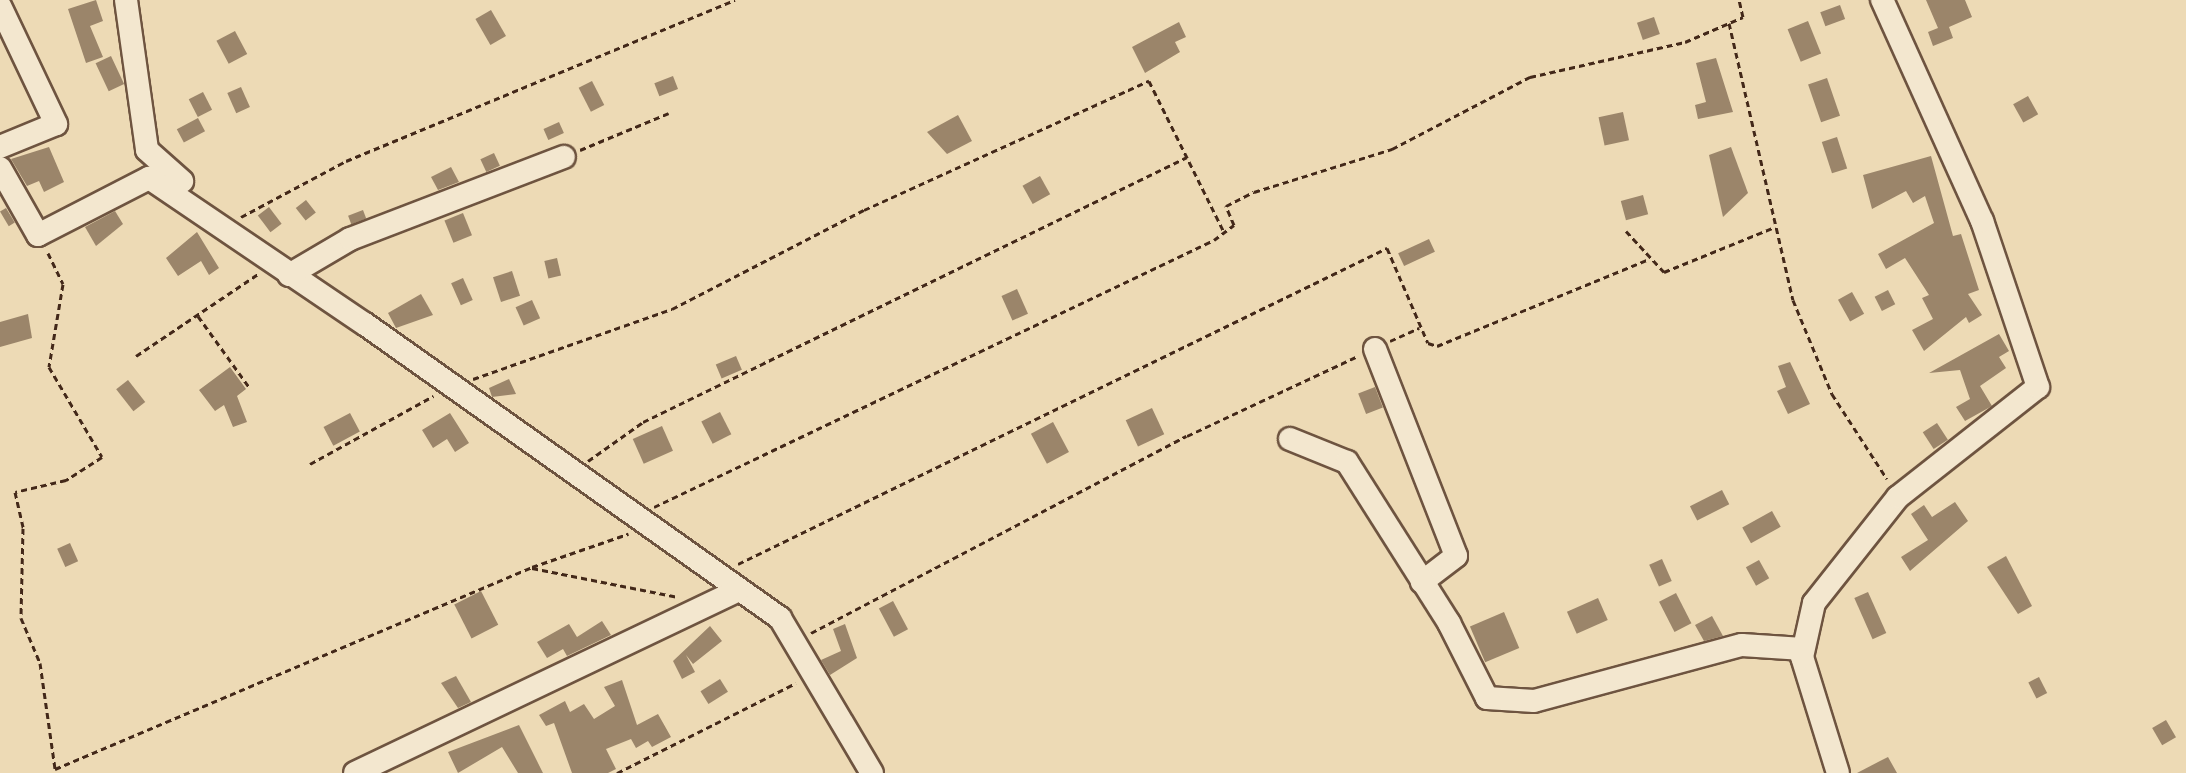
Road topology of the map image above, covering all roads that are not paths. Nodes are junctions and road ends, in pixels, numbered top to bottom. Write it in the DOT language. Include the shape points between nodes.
graph roads {
  1 [pos="126,0"];
  2 [pos="1882,0"];
  3 [pos="0,6"];
  4 [pos="0,147"];
  5 [pos="564,157"];
  6 [pos="0,168"];
  7 [pos="182,181"];
  8 [pos="279,269"];
  9 [pos="1375,349"];
  10 [pos="1290,439"];
  11 [pos="1422,582"];
  12 [pos="738,590"];
  13 [pos="1803,649"];
  14 [pos="355,773"];
  15 [pos="872,773"];
  16 [pos="1838,773"];
  1 -- 7 [label="street" via="147,150"];
  2 -- 13 [label="street" via="1982,221 2038,387 1898,497 1814,603"];
  3 -- 4 [label="street" via="56,124"];
  5 -- 8 [label="street"];
  6 -- 8 [label="street" via="38,235 149,178"];
  8 -- 12 [label="street"];
  9 -- 11 [label="street" via="1456,556"];
  10 -- 11 [label="street" via="1347,462"];
  11 -- 13 [label="street" via="1487,698 1534,701 1742,645"];
  12 -- 14 [label="street"];
  12 -- 15 [label="street" via="797,640"];
  13 -- 16 [label="street"];
}
